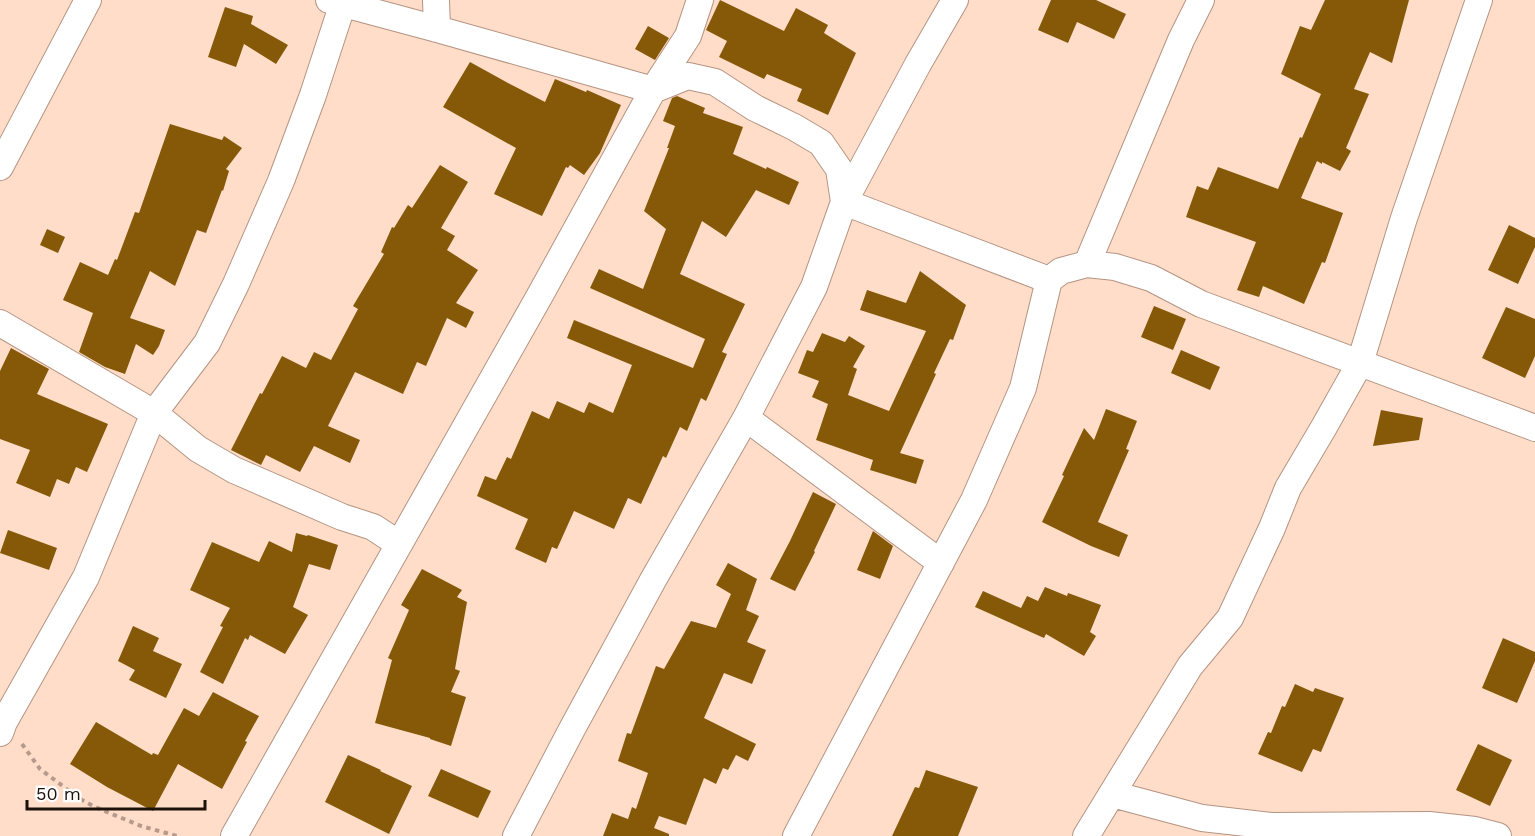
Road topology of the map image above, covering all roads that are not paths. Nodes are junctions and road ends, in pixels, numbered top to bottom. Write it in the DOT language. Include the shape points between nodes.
graph roads {
  1 [pos="88,0"];
  2 [pos="436,0"];
  3 [pos="700,0"];
  4 [pos="955,0"];
  5 [pos="1201,0"];
  6 [pos="1479,0"];
  7 [pos="336,2"];
  8 [pos="437,29"];
  9 [pos="653,90"];
  10 [pos="0,167"];
  11 [pos="844,202"];
  12 [pos="1087,264"];
  13 [pos="1050,280"];
  14 [pos="0,322"];
  15 [pos="1360,363"];
  16 [pos="154,413"];
  17 [pos="746,418"];
  18 [pos="1535,428"];
  19 [pos="399,544"];
  20 [pos="941,563"];
  21 [pos="2,728"];
  22 [pos="1112,794"];
  23 [pos="1357,831"];
  24 [pos="234,836"];
  25 [pos="516,836"];
  26 [pos="796,836"];
  27 [pos="1086,836"];
  28 [pos="1498,836"];
  1 -- 10 [label="street"];
  2 -- 8 [label="street"];
  3 -- 9 [label="street" via="688,36"];
  4 -- 11 [label="street"];
  5 -- 12 [label="street" via="1180,40"];
  6 -- 15 [label="street" via="1404,218"];
  7 -- 8 [label="street"];
  7 -- 16 [label="street" via="313,95 236,284 207,343"];
  8 -- 9 [label="street"];
  9 -- 11 [label="street" via="688,76 715,82 794,127 821,143 839,169"];
  9 -- 19 [label="street"];
  11 -- 13 [label="street"];
  11 -- 17 [label="street" via="814,287"];
  12 -- 13 [label="street" via="1060,271"];
  12 -- 15 [label="street" via="1115,267 1151,278 1201,304"];
  13 -- 20 [label="street" via="1023,388 974,500"];
  14 -- 16 [label="street"];
  15 -- 18 [label="street"];
  15 -- 22 [label="street" via="1288,488 1230,618 1190,666"];
  16 -- 19 [label="street" via="198,449 234,470 373,527"];
  16 -- 21 [label="street" via="86,578"];
  17 -- 20 [label="street"];
  17 -- 25 [label="street" via="653,580"];
  19 -- 24 [label="street"];
  20 -- 26 [label="street"];
  22 -- 23 [label="street" via="1202,818"];
  22 -- 27 [label="street"];
  23 -- 28 [label="street" via="1429,825"];
}
